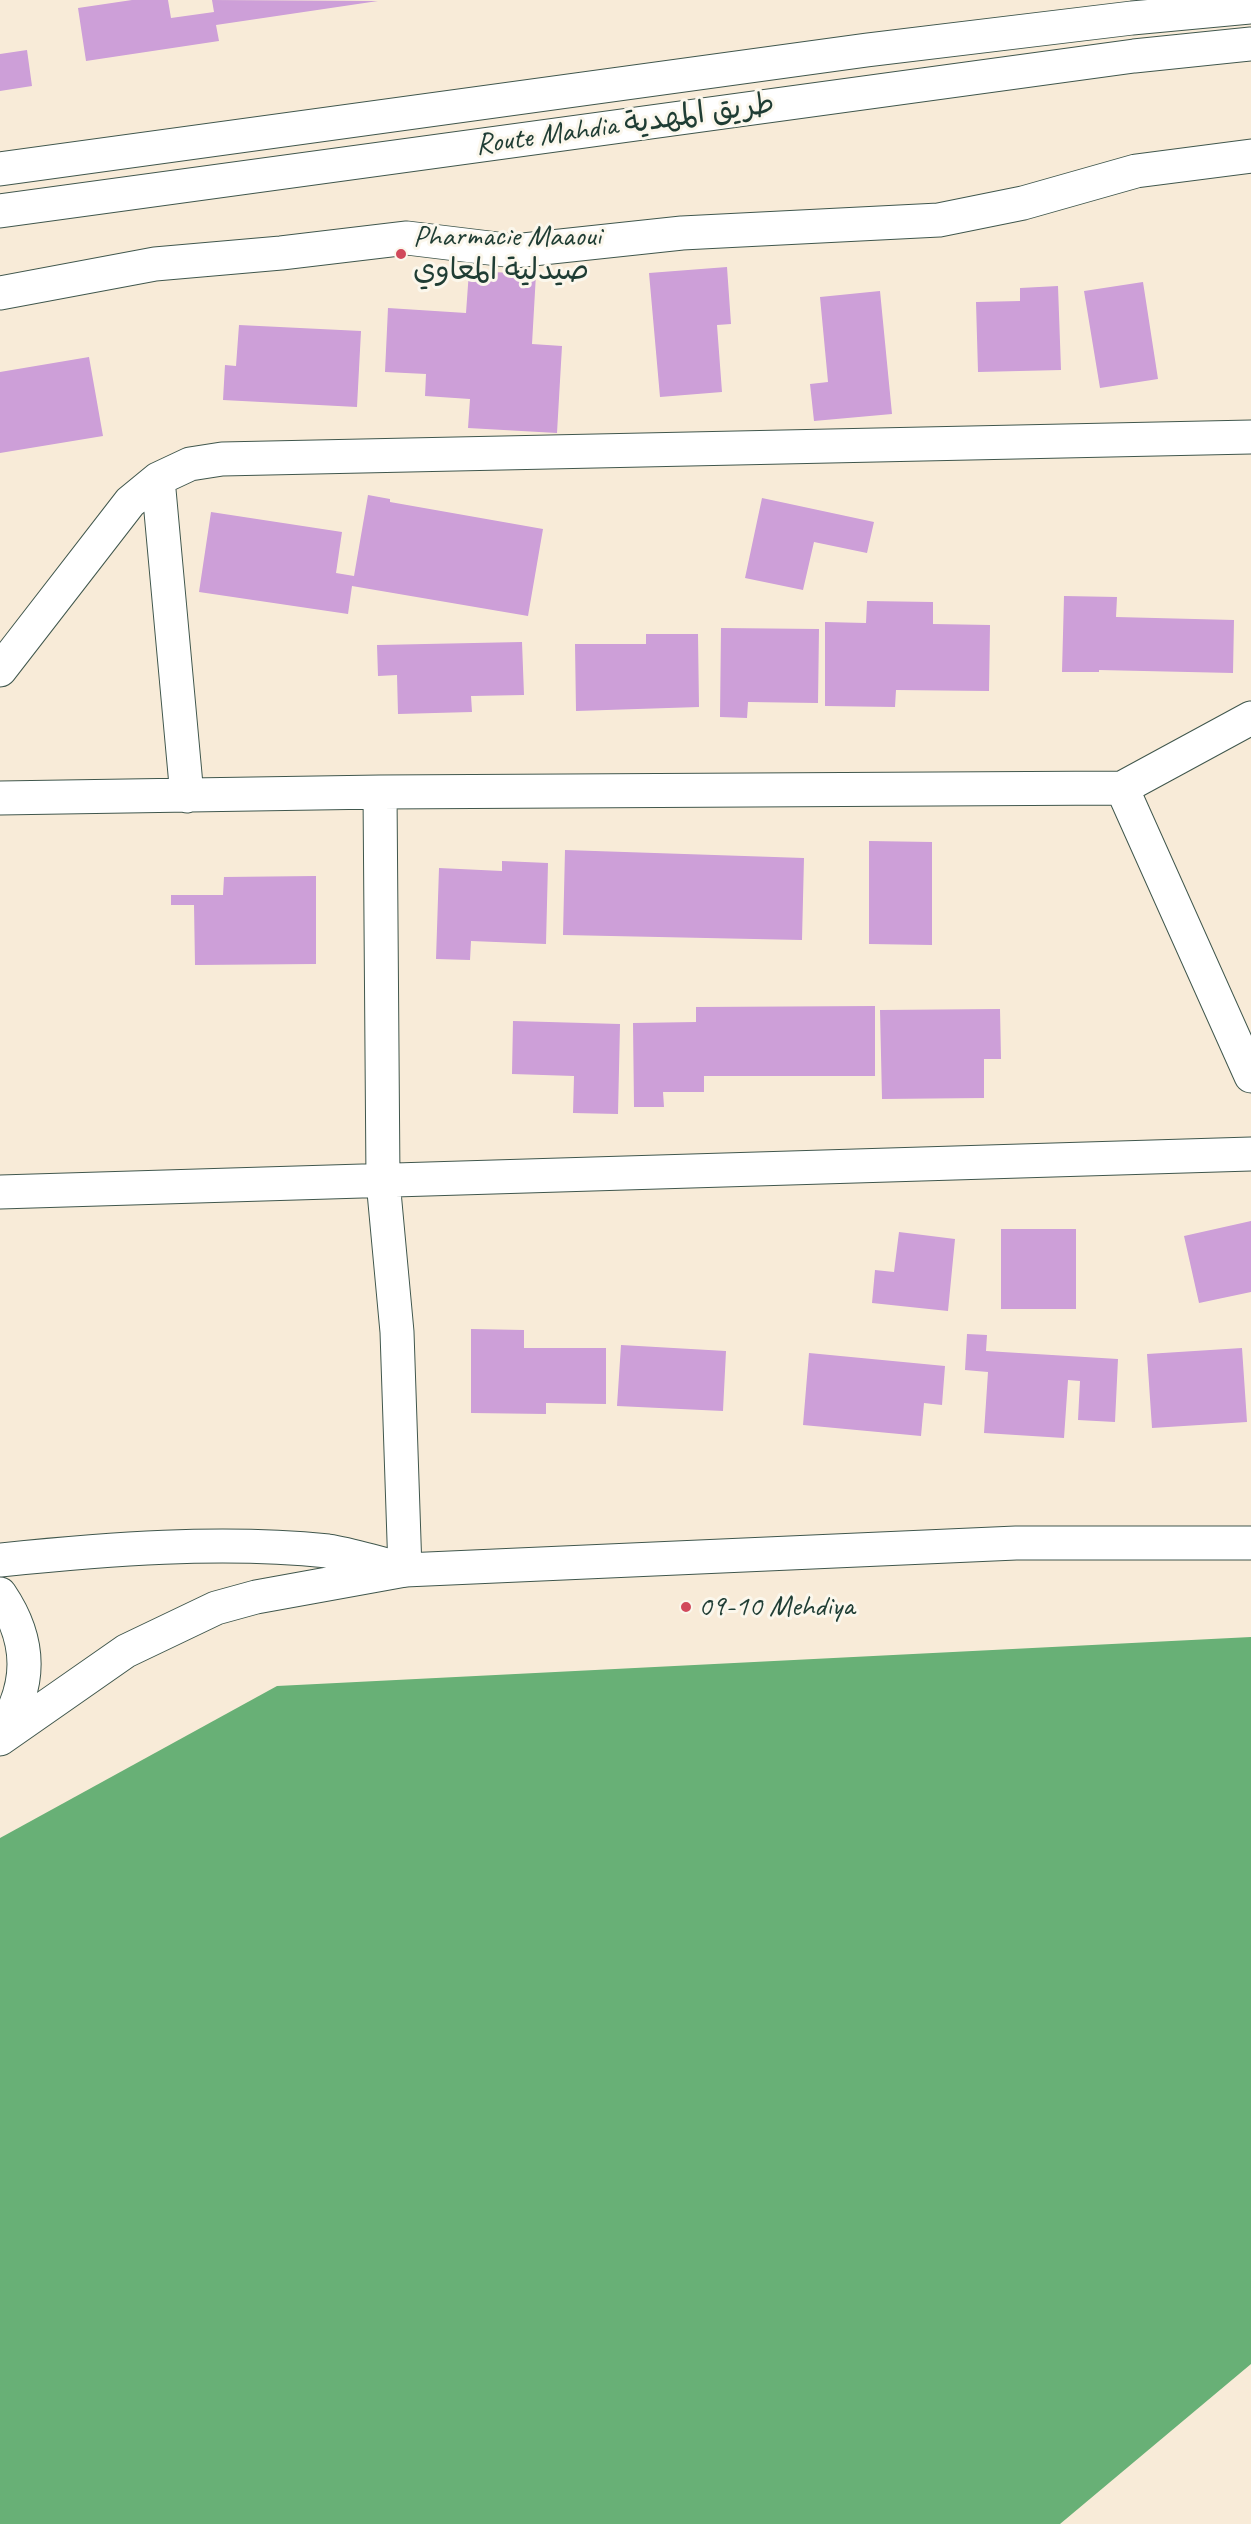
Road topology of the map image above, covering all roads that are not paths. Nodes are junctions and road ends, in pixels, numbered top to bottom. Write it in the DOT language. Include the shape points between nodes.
graph roads {
  1 [pos="1251,7"];
  2 [pos="1251,44"];
  3 [pos="1251,156"];
  4 [pos="0,169"];
  5 [pos="0,211"];
  6 [pos="0,293"];
  7 [pos="1251,437"];
  8 [pos="159,479"];
  9 [pos="0,670"];
  10 [pos="1251,718"];
  11 [pos="1122,789"];
  12 [pos="380,792"];
  13 [pos="187,796"];
  14 [pos="0,798"];
  15 [pos="1251,1076"];
  16 [pos="1251,1154"];
  17 [pos="383,1181"];
  18 [pos="0,1192"];
  19 [pos="1251,1542"];
  20 [pos="0,1560"];
  21 [pos="405,1570"];
  22 [pos="0,1594"];
  23 [pos="0,1734"];
  24 [pos="0,1739"];
  1 -- 4 [label="street, Route Mahdia طريق المهدية" via="855,52"];
  2 -- 5 [label="street, Route Mahdia طريق المهدية" via="1134,56"];
  3 -- 6 [label="street" via="1136,171 1023,203 939,220 682,233 514,250 407,238 155,264"];
  7 -- 8 [label="street" via="222,459 190,464"];
  8 -- 9 [label="street" via="130,502"];
  8 -- 13 [label="street"];
  10 -- 11 [label="street"];
  11 -- 12 [label="street"];
  11 -- 15 [label="street"];
  12 -- 13 [label="street"];
  12 -- 17 [label="street"];
  13 -- 14 [label="street"];
  16 -- 17 [label="street"];
  17 -- 18 [label="street"];
  17 -- 21 [label="street" via="397,1332"];
  19 -- 21 [label="street" via="1016,1543"];
  20 -- 21 [label="street" via="101,1550 250,1547 330,1552"];
  21 -- 24 [label="street" via="216,1608 126,1651"];
  22 -- 23 [label="street" via="13,1613 24,1647 24,1681 13,1714"];
}
